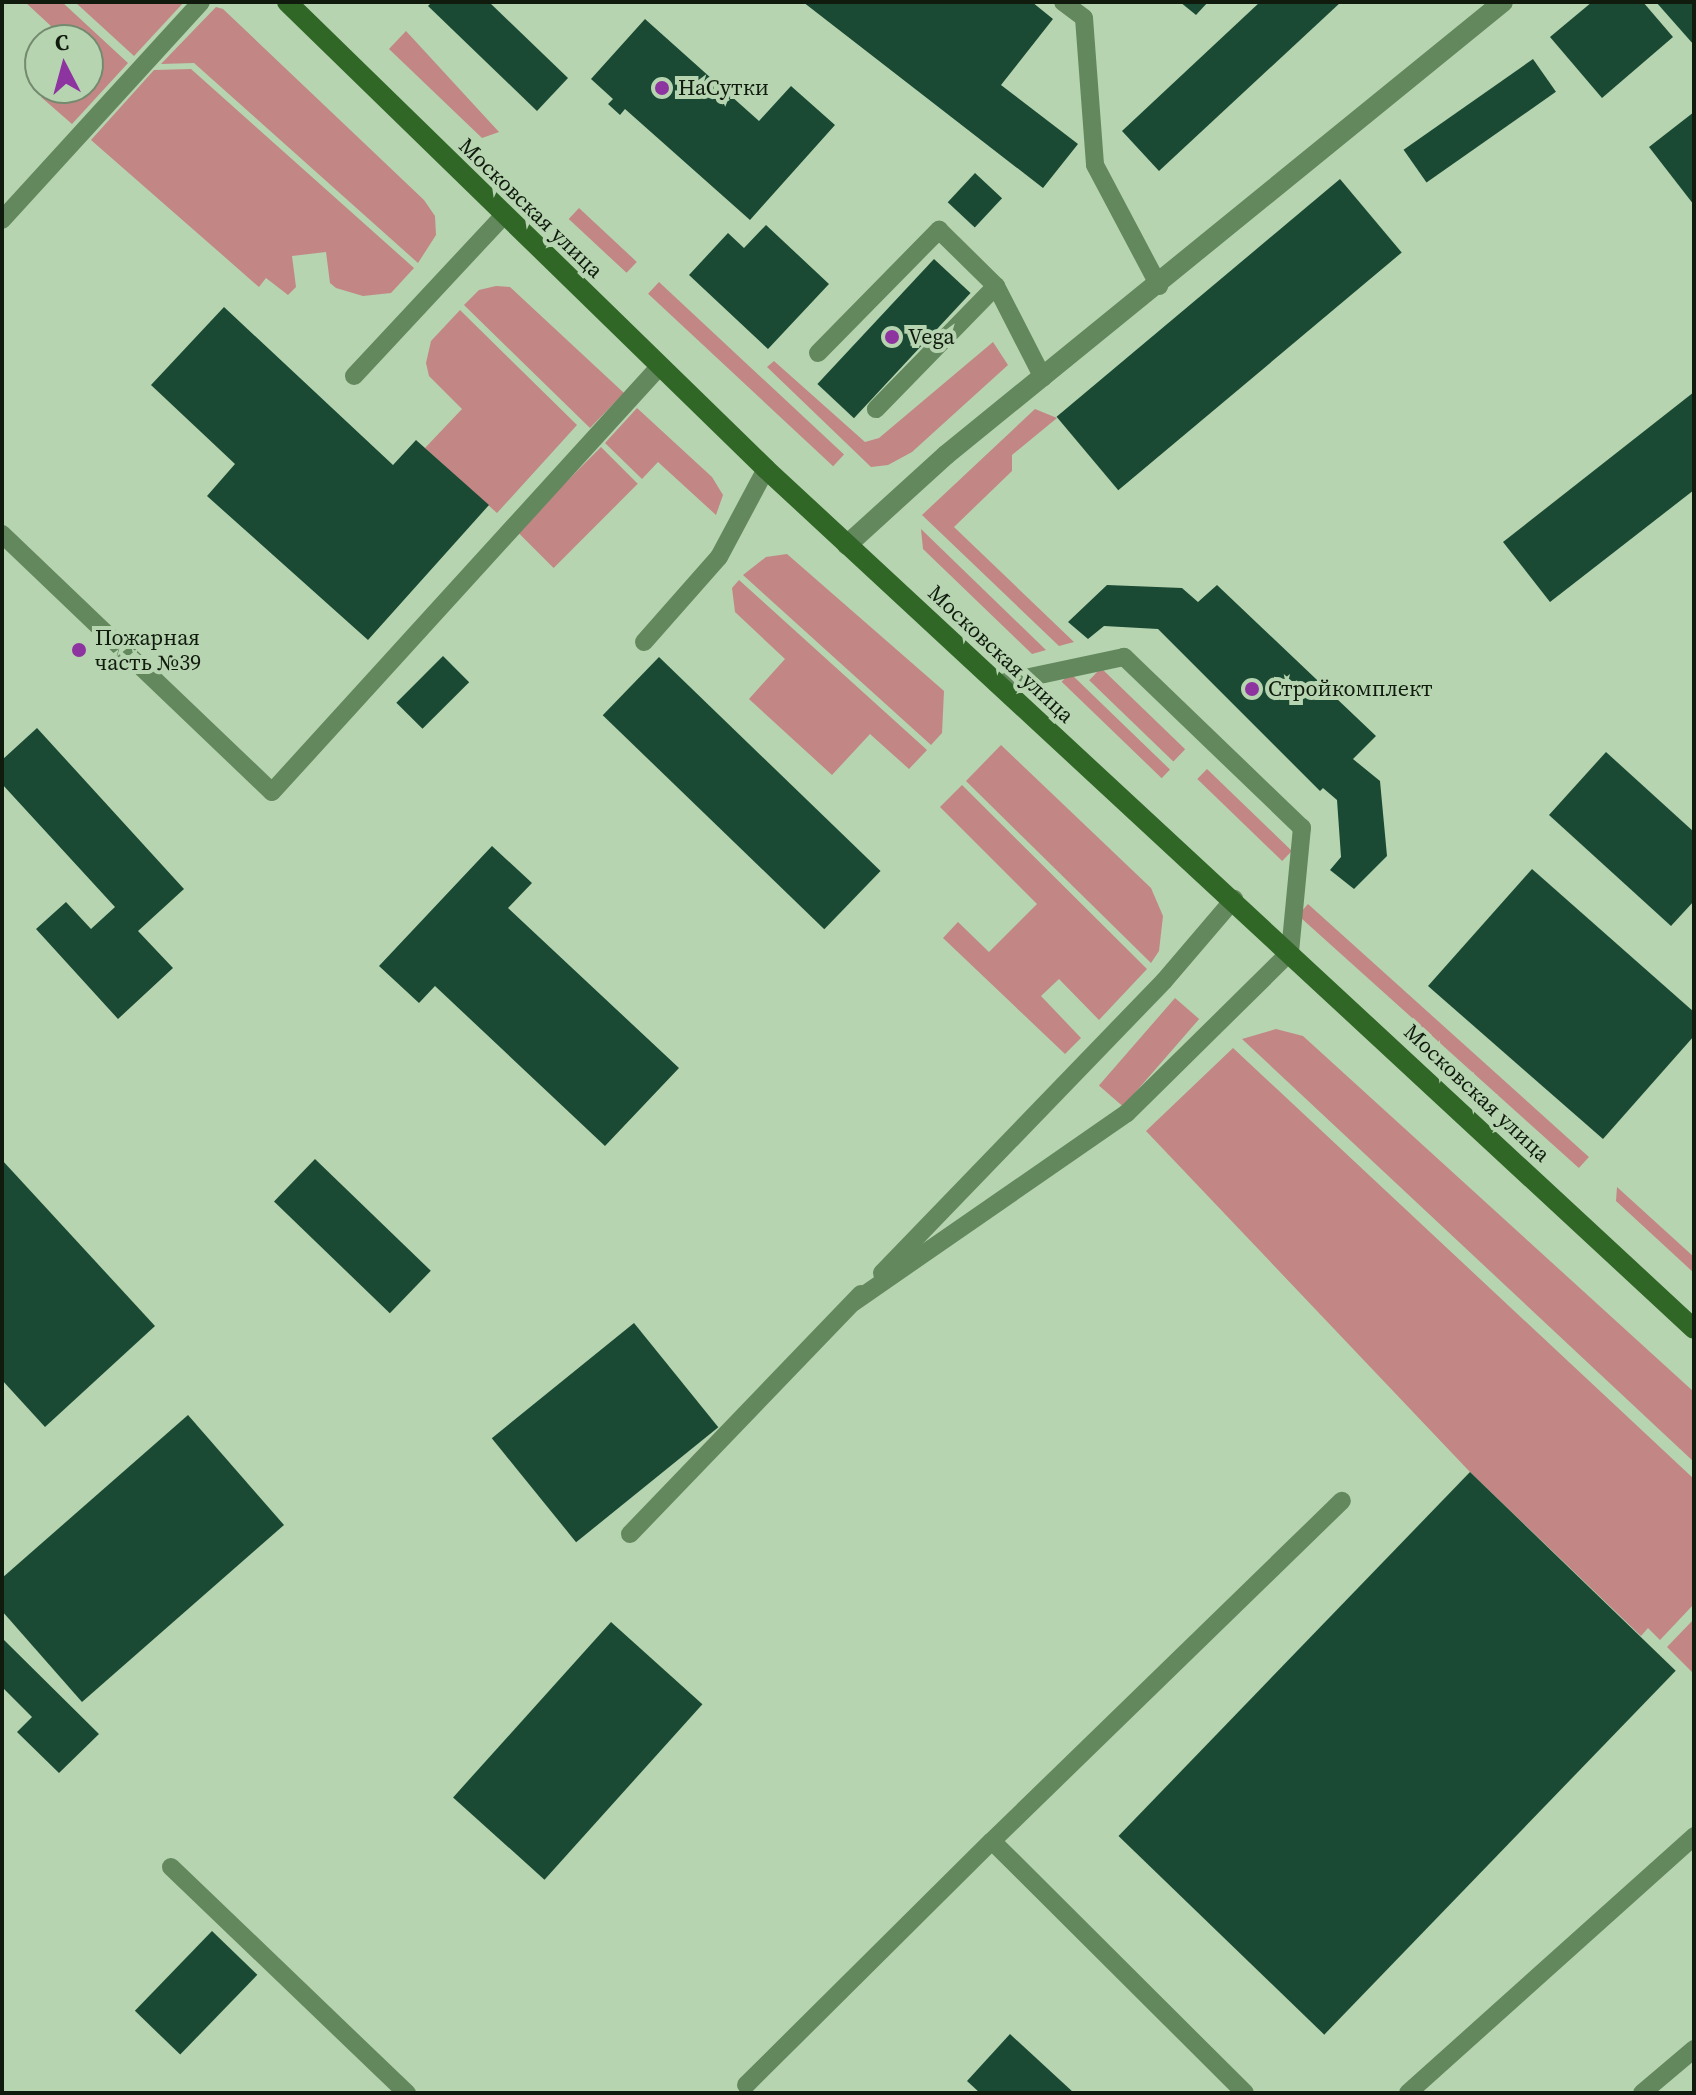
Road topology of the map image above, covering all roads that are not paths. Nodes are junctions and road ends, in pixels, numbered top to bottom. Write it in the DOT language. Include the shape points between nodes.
graph roads {
  1 [pos="201,2"];
  2 [pos="287,2"];
  3 [pos="1063,2"];
  4 [pos="1503,2"];
  5 [pos="505,214"];
  6 [pos="2,220"];
  7 [pos="996,286"];
  8 [pos="1159,286"];
  9 [pos="818,353"];
  10 [pos="660,366"];
  11 [pos="354,376"];
  12 [pos="1043,378"];
  13 [pos="876,409"];
  14 [pos="766,469"];
  15 [pos="2,534"];
  16 [pos="847,545"];
  17 [pos="644,642"];
  18 [pos="997,684"];
  19 [pos="1234,899"];
  20 [pos="1290,952"];
  21 [pos="854,1302"];
  22 [pos="1694,1329"];
  23 [pos="1342,1501"];
  24 [pos="630,1534"];
  25 [pos="1694,1836"];
  26 [pos="992,1841"];
  27 [pos="171,1867"];
  28 [pos="1694,2049"];
  29 [pos="746,2085"];
  30 [pos="407,2093"];
  31 [pos="1245,2093"];
  32 [pos="1408,2093"];
  33 [pos="1642,2093"];
  1 -- 6 [label="lane"];
  2 -- 5 [label="main road, Московская улица"];
  3 -- 8 [label="lane" via="1084,18 1095,165"];
  4 -- 8 [label="street"];
  5 -- 10 [label="main road, Московская улица"];
  5 -- 11 [label="lane"];
  7 -- 9 [label="lane" via="939,230"];
  7 -- 12 [label="lane"];
  7 -- 13 [label="lane"];
  8 -- 12 [label="street"];
  10 -- 14 [label="main road, Московская улица"];
  10 -- 15 [label="lane" via="272,792"];
  12 -- 16 [label="street"];
  14 -- 16 [label="main road, Московская улица"];
  14 -- 17 [label="lane" via="719,557"];
  16 -- 18 [label="main road, Московская улица"];
  18 -- 19 [label="main road, Московская улица"];
  18 -- 20 [label="lane" via="1124,657 1302,828"];
  19 -- 20 [label="main road, Московская улица"];
  19 -- 21 [label="lane" via="1164,981"];
  20 -- 21 [label="lane" via="1127,1113"];
  20 -- 22 [label="main road, Московская улица"];
  21 -- 24 [label="lane"];
  23 -- 26 [label="lane"];
  25 -- 32 [label="lane"];
  26 -- 29 [label="lane"];
  26 -- 31 [label="lane"];
  27 -- 30 [label="lane"];
  28 -- 33 [label="lane"];
}
